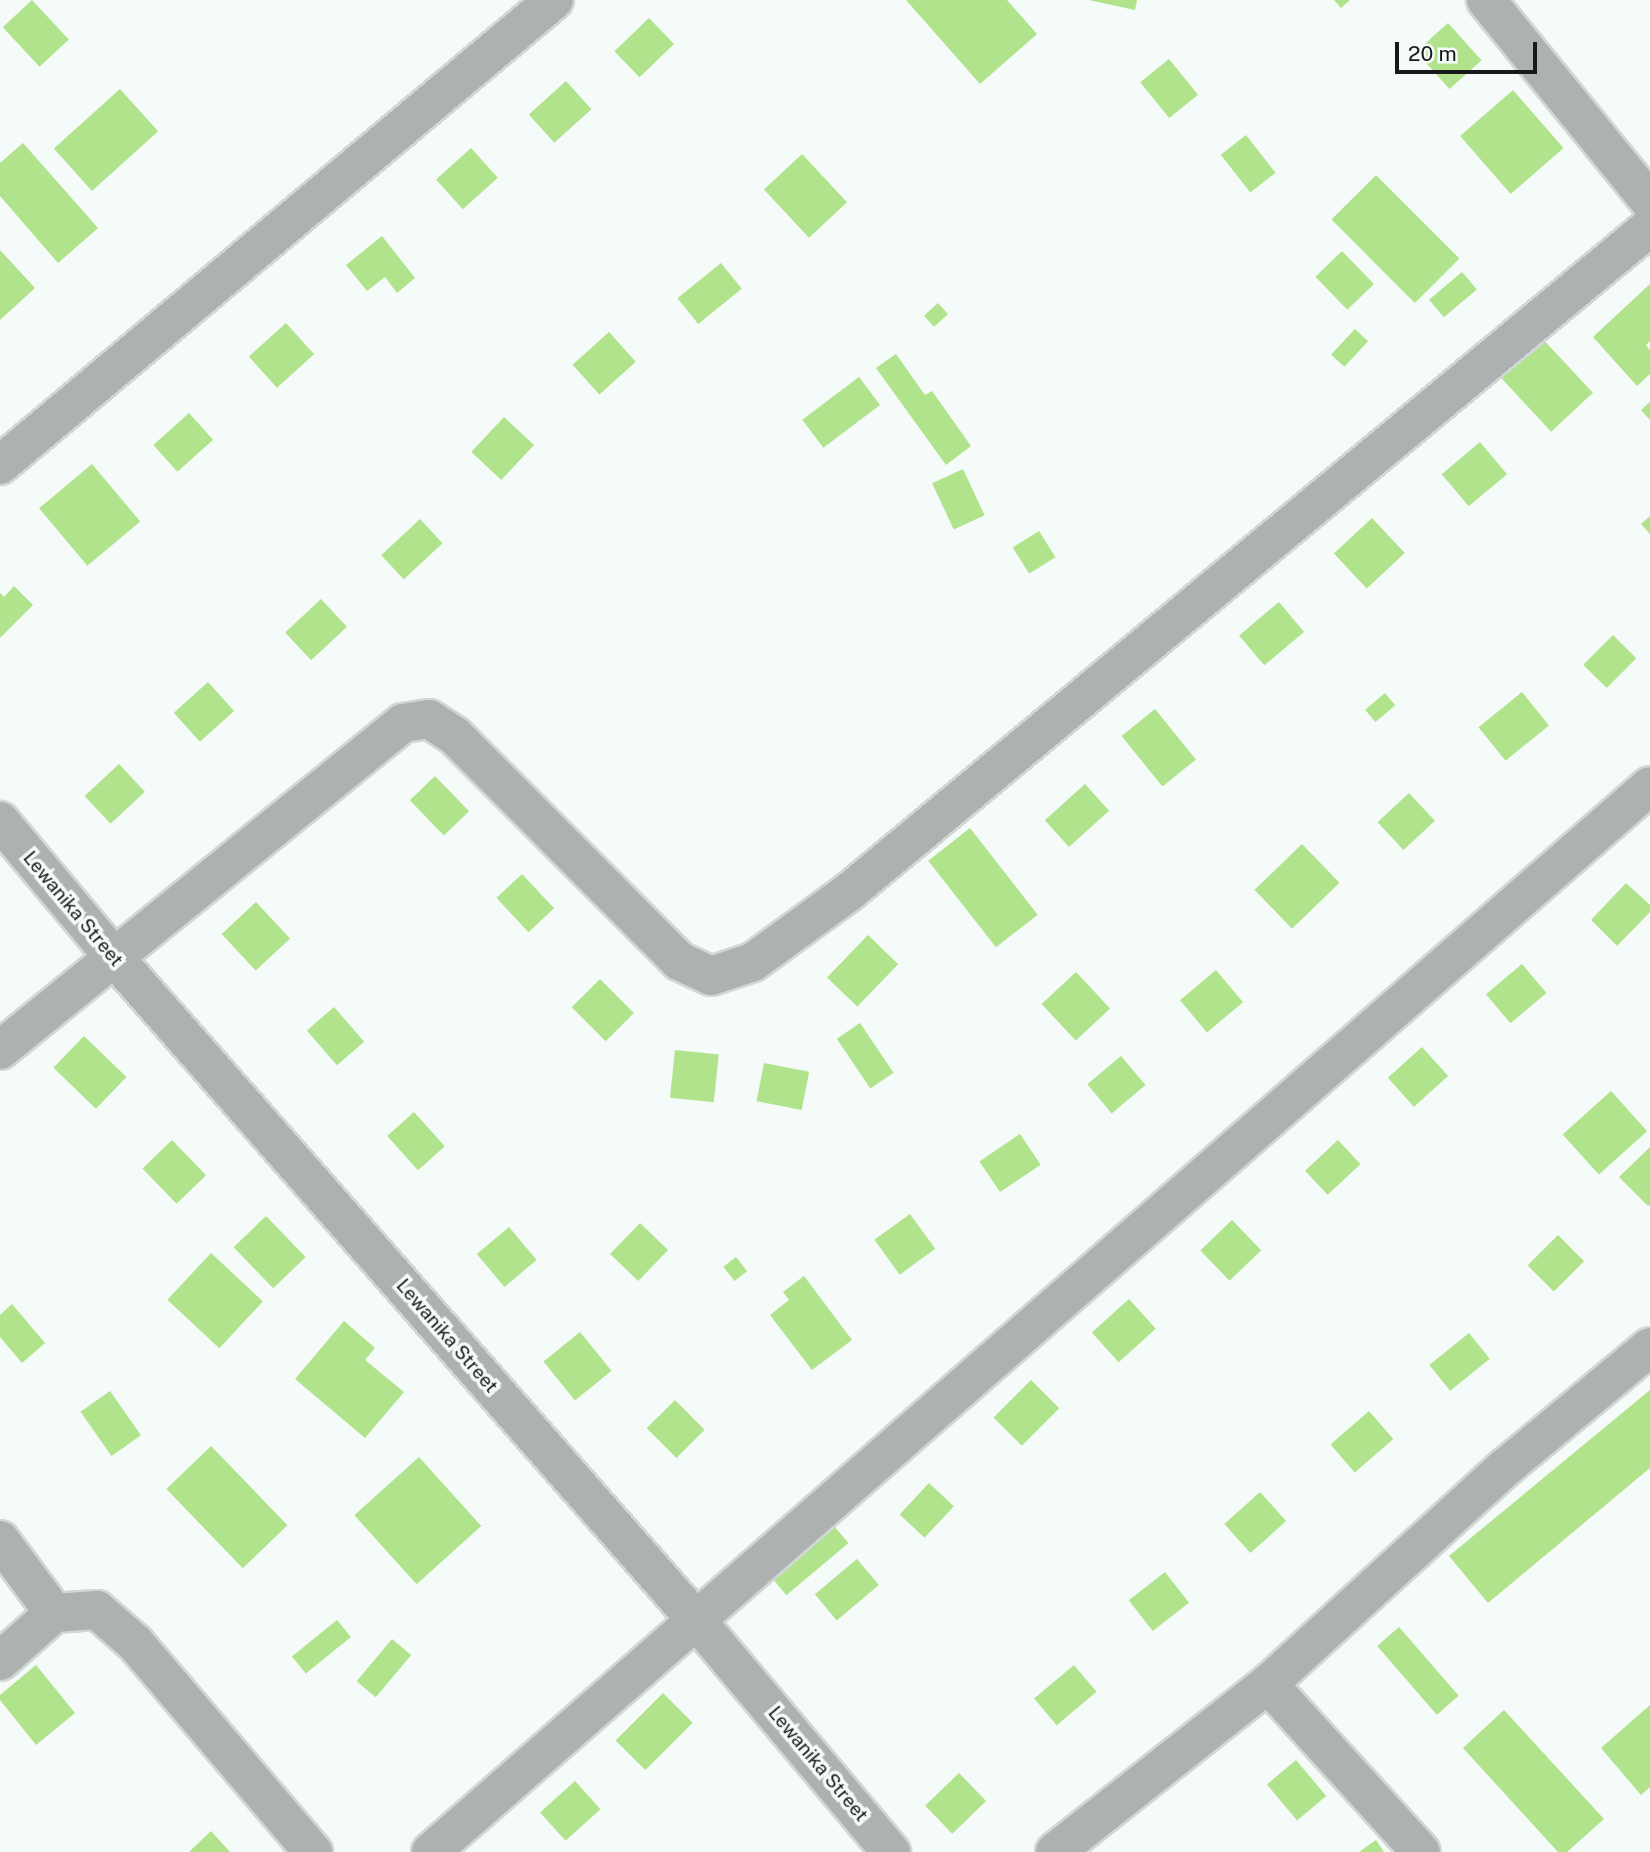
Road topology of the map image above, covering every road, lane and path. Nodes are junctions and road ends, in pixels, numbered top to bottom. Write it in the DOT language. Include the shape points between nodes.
graph roads {
  1 [pos="554,0"];
  2 [pos="1486,0"];
  3 [pos="1650,202"];
  4 [pos="1650,227"];
  5 [pos="0,465"];
  6 [pos="1650,786"];
  7 [pos="0,821"];
  8 [pos="113,956"];
  9 [pos="0,1050"];
  10 [pos="1650,1347"];
  11 [pos="0,1540"];
  12 [pos="54,1613"];
  13 [pos="697,1621"];
  14 [pos="0,1661"];
  15 [pos="1268,1684"];
  16 [pos="313,1852"];
  17 [pos="431,1852"];
  18 [pos="891,1852"];
  19 [pos="1055,1852"];
  20 [pos="1421,1852"];
  1 -- 5 [label="street"];
  2 -- 3 [label="street"];
  4 -- 8 [label="street" via="859,883 754,962 711,976 679,961 454,735 429,719 403,723"];
  6 -- 13 [label="street"];
  7 -- 8 [label="street, Lewanika Street"];
  8 -- 9 [label="street"];
  8 -- 13 [label="street, Lewanika Street"];
  10 -- 15 [label="street" via="1506,1467"];
  11 -- 12 [label="street"];
  12 -- 14 [label="street"];
  12 -- 16 [label="street" via="97,1610 135,1643"];
  13 -- 17 [label="street"];
  13 -- 18 [label="street, Lewanika Street"];
  15 -- 19 [label="street"];
  15 -- 20 [label="street"];
}
